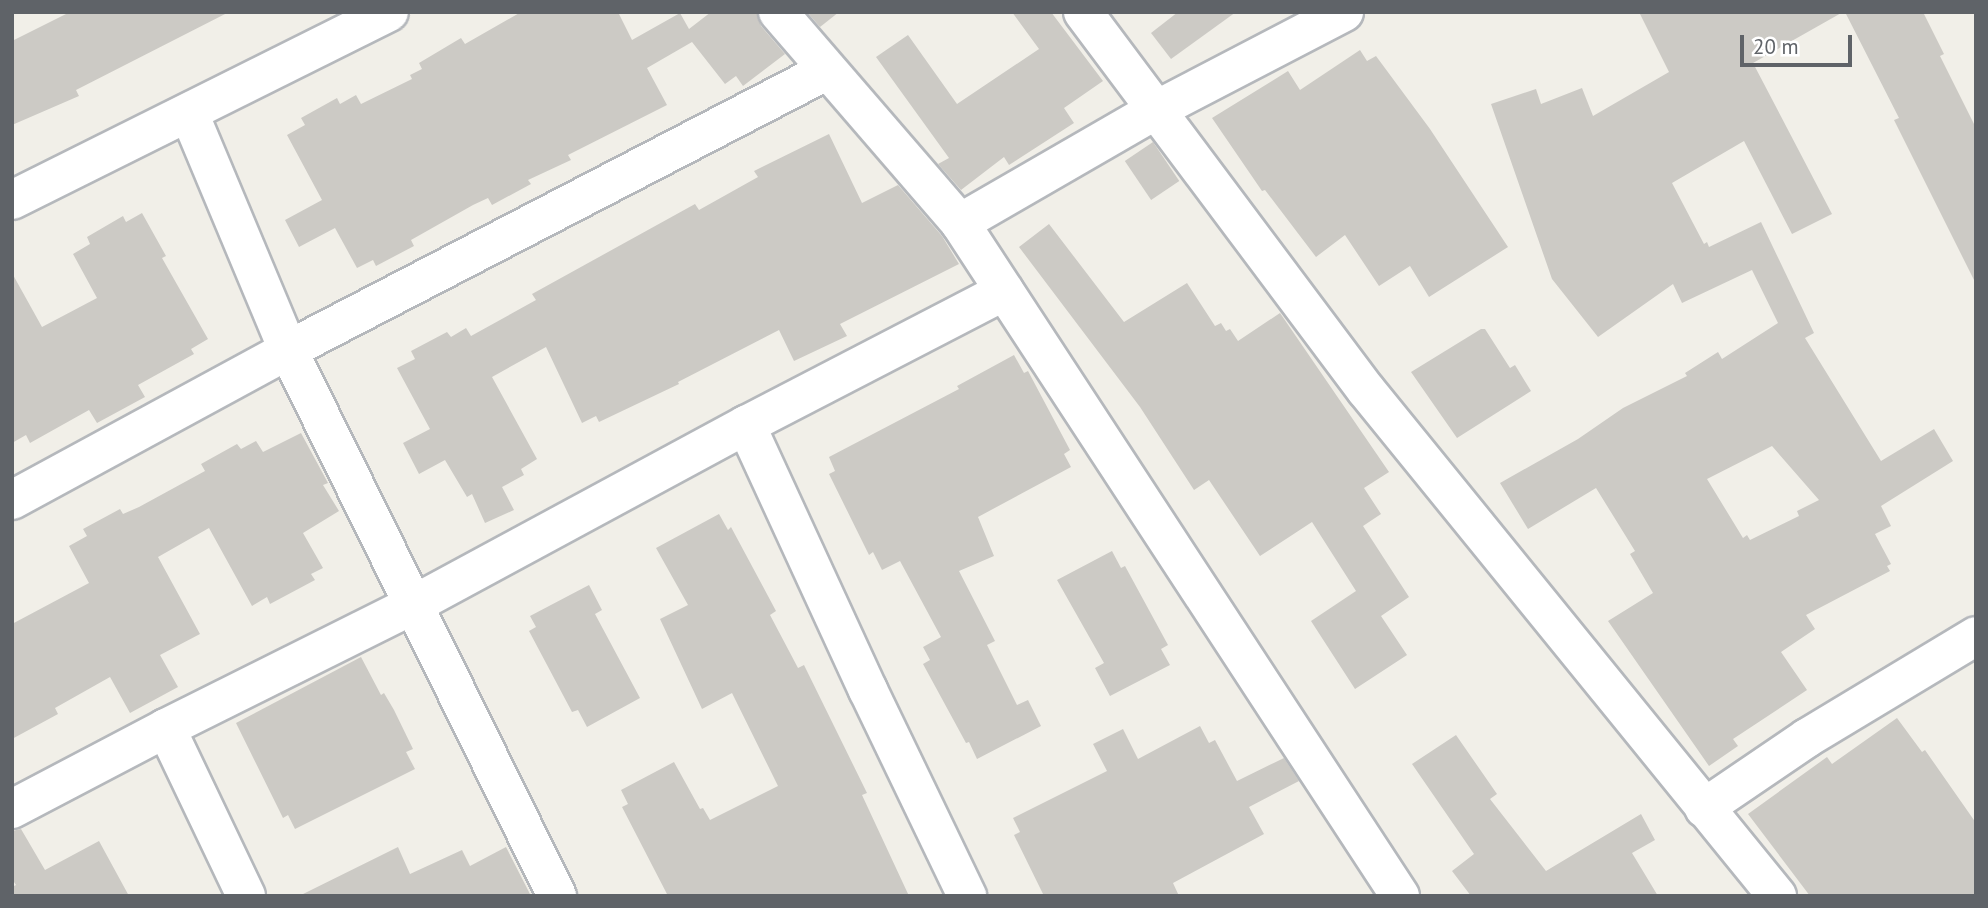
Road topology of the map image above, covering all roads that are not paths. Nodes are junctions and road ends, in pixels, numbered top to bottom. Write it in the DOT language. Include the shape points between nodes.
graph roads {
  1 [pos="389,12"];
  2 [pos="778,12"];
  3 [pos="1083,12"];
  4 [pos="1343,12"];
  5 [pos="826,71"];
  6 [pos="1156,110"];
  7 [pos="188,113"];
  8 [pos="12,200"];
  9 [pos="960,223"];
  10 [pos="1004,291"];
  11 [pos="288,350"];
  12 [pos="746,425"];
  13 [pos="12,500"];
  14 [pos="413,605"];
  15 [pos="1976,636"];
  16 [pos="166,728"];
  17 [pos="1704,808"];
  18 [pos="12,809"];
  19 [pos="246,896"];
  20 [pos="557,896"];
  21 [pos="967,896"];
  22 [pos="1400,896"];
  23 [pos="1777,896"];
  1 -- 7 [label="street"];
  2 -- 5 [label="street"];
  3 -- 6 [label="street"];
  4 -- 6 [label="street"];
  5 -- 9 [label="street"];
  5 -- 11 [label="street"];
  6 -- 9 [label="street"];
  6 -- 17 [label="street" via="1366,390"];
  7 -- 8 [label="street"];
  7 -- 11 [label="street"];
  9 -- 10 [label="street"];
  10 -- 12 [label="street"];
  10 -- 22 [label="street"];
  11 -- 13 [label="street"];
  11 -- 14 [label="street"];
  12 -- 14 [label="street"];
  12 -- 21 [label="street"];
  14 -- 16 [label="street"];
  14 -- 20 [label="street"];
  15 -- 17 [label="street" via="1807,737"];
  16 -- 18 [label="street"];
  16 -- 19 [label="street"];
  17 -- 23 [label="street"];
}
